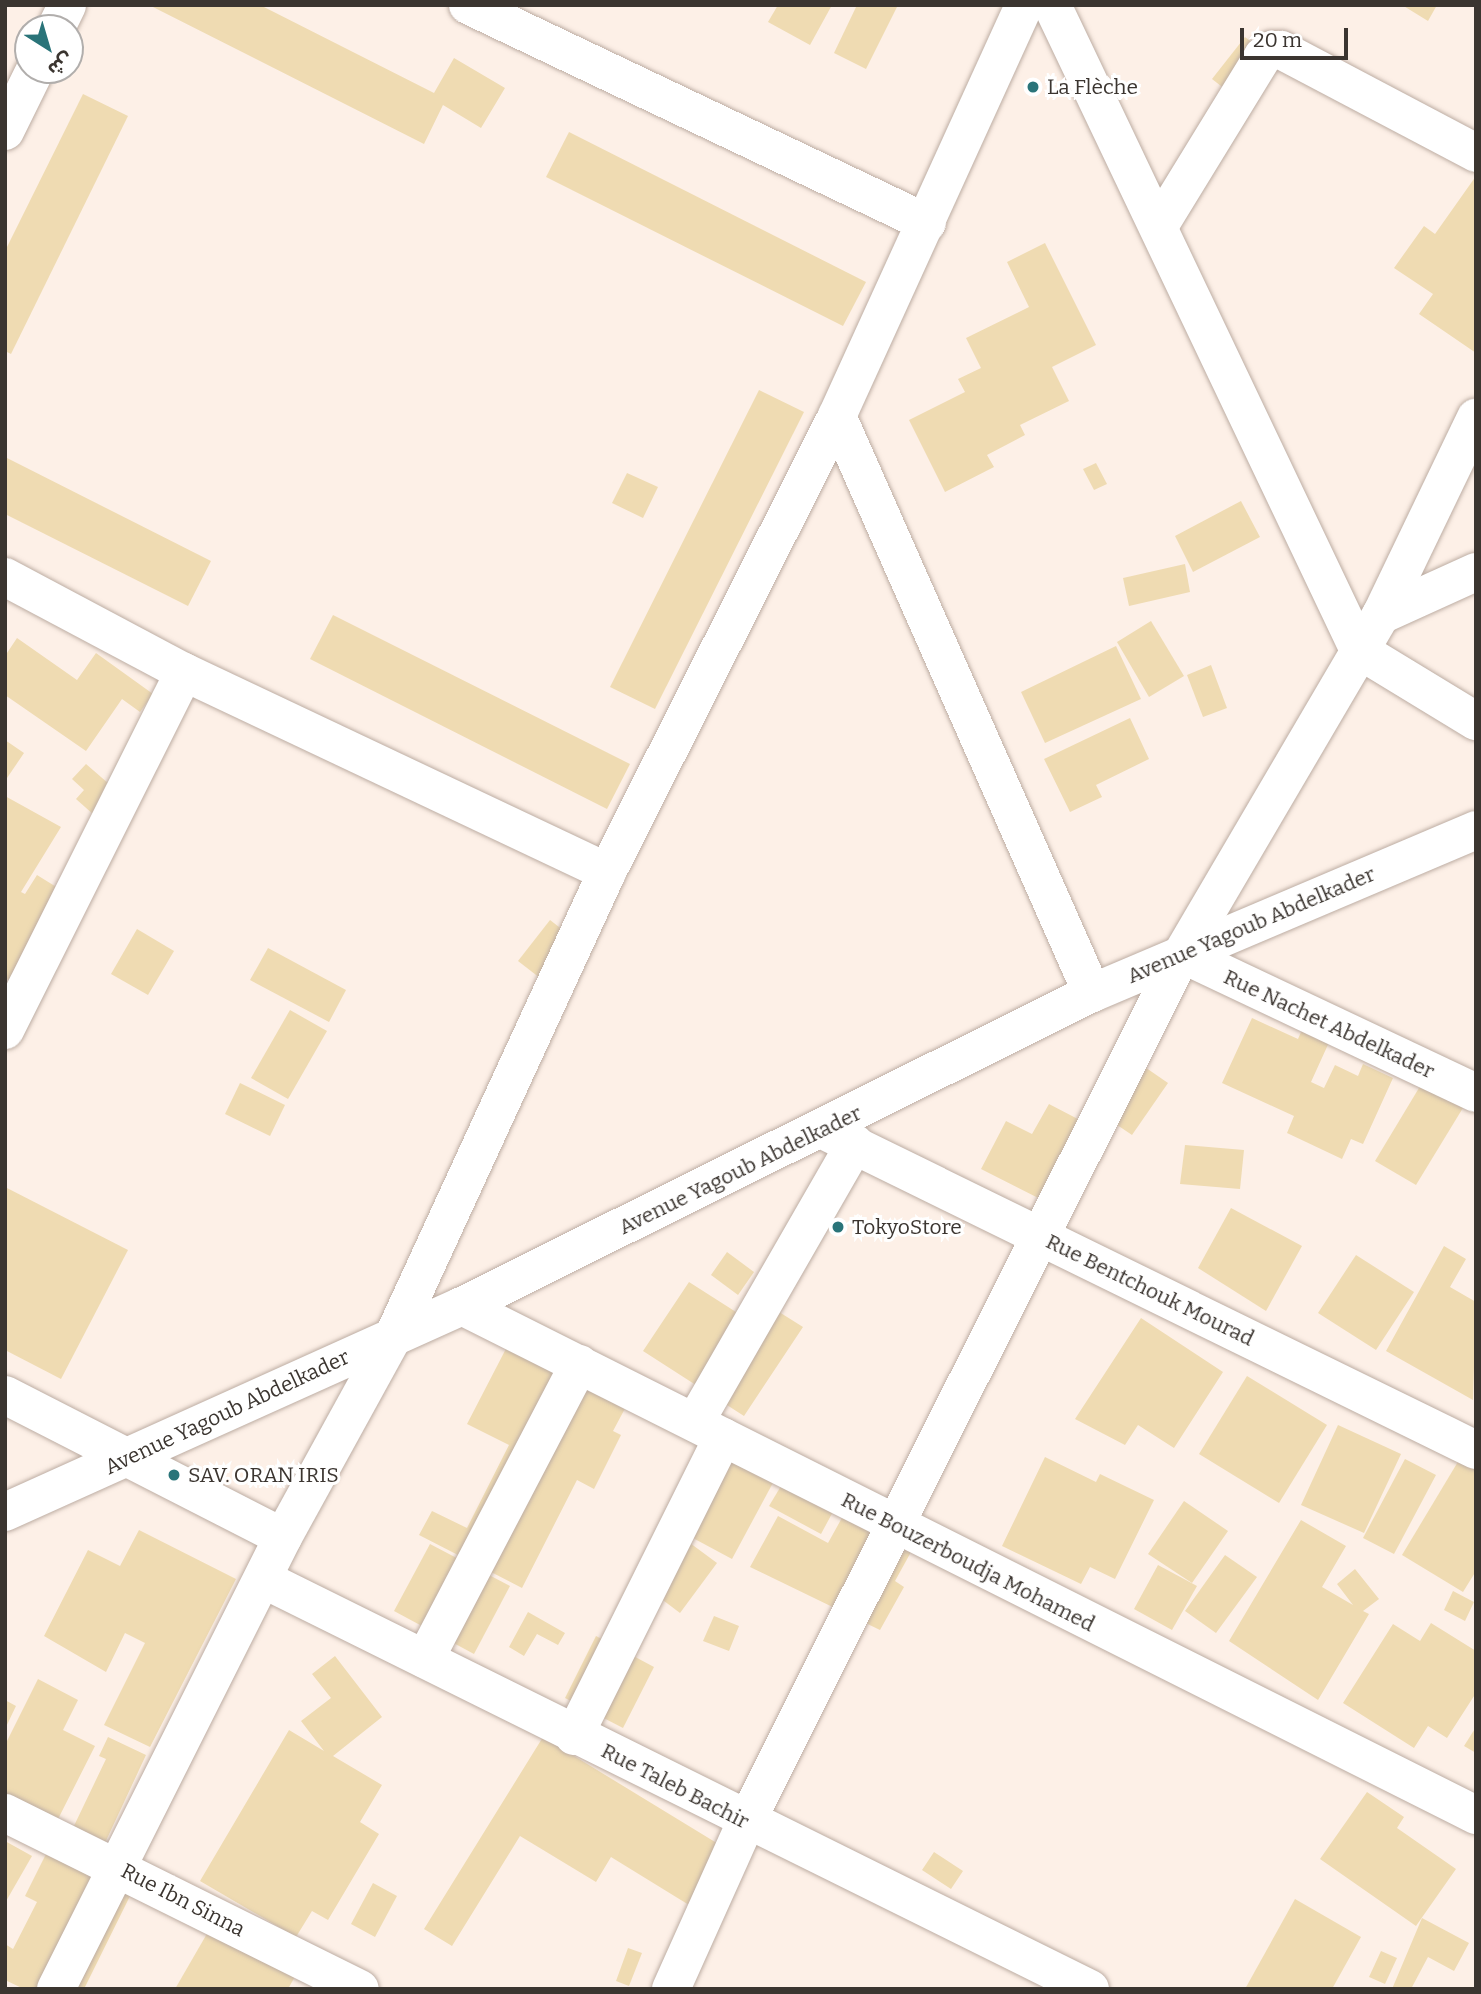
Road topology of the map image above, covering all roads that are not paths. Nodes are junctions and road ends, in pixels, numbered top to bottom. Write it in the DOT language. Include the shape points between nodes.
graph roads {
  1 [pos="468,5"];
  2 [pos="1024,5"];
  3 [pos="1052,5"];
  4 [pos="28,84"];
  5 [pos="5,131"];
  6 [pos="1476,153"];
  7 [pos="927,223"];
  8 [pos="1159,226"];
  9 [pos="837,416"];
  10 [pos="1476,418"];
  11 [pos="1476,572"];
  12 [pos="5,577"];
  13 [pos="1381,615"];
  14 [pos="1359,650"];
  15 [pos="184,672"];
  16 [pos="1476,721"];
  17 [pos="1476,831"];
  18 [pos="607,872"];
  19 [pos="1182,954"];
  20 [pos="14,988"];
  21 [pos="1092,993"];
  22 [pos="5,1030"];
  23 [pos="1476,1093"];
  24 [pos="839,1137"];
  25 [pos="1044,1238"];
  26 [pos="462,1306"];
  27 [pos="395,1333"];
  28 [pos="579,1364"];
  29 [pos="5,1395"];
  30 [pos="709,1430"];
  31 [pos="1476,1450"];
  32 [pos="129,1459"];
  33 [pos="5,1512"];
  34 [pos="897,1528"];
  35 [pos="283,1536"];
  36 [pos="262,1579"];
  37 [pos="425,1658"];
  38 [pos="575,1736"];
  39 [pos="5,1812"];
  40 [pos="1476,1815"];
  41 [pos="746,1822"];
  42 [pos="114,1866"];
  43 [pos="56,1989"];
  44 [pos="360,1989"];
  45 [pos="671,1989"];
  46 [pos="1090,1989"];
  1 -- 7 [label="street"];
  2 -- 7 [label="street"];
  3 -- 8 [label="street"];
  4 -- 5 [label="street"];
  6 -- 8 [label="street" via="1281,50 1272,51 1263,56"];
  7 -- 9 [label="street"];
  8 -- 14 [label="street"];
  9 -- 18 [label="street"];
  9 -- 21 [label="street"];
  10 -- 13 [label="street"];
  11 -- 13 [label="street"];
  12 -- 15 [label="street"];
  13 -- 14 [label="street"];
  14 -- 16 [label="street"];
  14 -- 19 [label="street"];
  15 -- 18 [label="street"];
  15 -- 20 [label="street"];
  17 -- 19 [label="street, Avenue Yagoub Abdelkader"];
  18 -- 27 [label="street"];
  19 -- 21 [label="street, Avenue Yagoub Abdelkader"];
  19 -- 23 [label="street, Rue Nachet Abdelkader"];
  19 -- 25 [label="street"];
  20 -- 22 [label="street"];
  21 -- 24 [label="street, Avenue Yagoub Abdelkader"];
  24 -- 25 [label="street, Rue Bentchouk Mourad"];
  24 -- 26 [label="street, Avenue Yagoub Abdelkader"];
  24 -- 30 [label="street"];
  25 -- 31 [label="street, Rue Bentchouk Mourad"];
  25 -- 34 [label="street"];
  26 -- 27 [label="street, Avenue Yagoub Abdelkader"];
  26 -- 28 [label="street, Rue Bouzerboudja Mohamed"];
  27 -- 32 [label="street, Avenue Yagoub Abdelkader"];
  27 -- 35 [label="street"];
  28 -- 30 [label="street, Rue Bouzerboudja Mohamed"];
  28 -- 37 [label="street"];
  29 -- 32 [label="street"];
  30 -- 34 [label="street, Rue Bouzerboudja Mohamed"];
  30 -- 38 [label="street"];
  32 -- 33 [label="street, Avenue Yagoub Abdelkader"];
  32 -- 35 [label="street"];
  34 -- 40 [label="street, Rue Bouzerboudja Mohamed"];
  34 -- 41 [label="street"];
  35 -- 36 [label="street"];
  36 -- 37 [label="street, Rue Taleb Bachir"];
  36 -- 42 [label="street"];
  37 -- 38 [label="street, Rue Taleb Bachir"];
  38 -- 41 [label="street, Rue Taleb Bachir"];
  39 -- 42 [label="street, Rue Ibn Sinna"];
  41 -- 45 [label="street"];
  41 -- 46 [label="street, Rue Taleb Bachir"];
  42 -- 43 [label="street"];
  42 -- 44 [label="street, Rue Ibn Sinna"];
}
